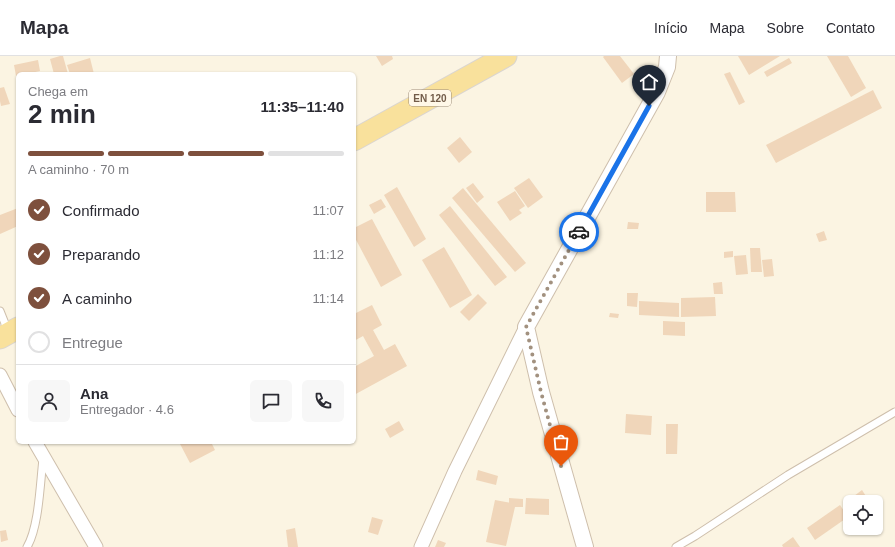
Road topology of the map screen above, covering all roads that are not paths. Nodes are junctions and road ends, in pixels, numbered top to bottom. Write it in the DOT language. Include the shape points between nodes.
graph roads {
  1 [pos="506,56"];
  2 [pos="668,56"];
  3 [pos="356,139"];
  4 [pos="0,311"];
  5 [pos="526,327"];
  6 [pos="9,333"];
  7 [pos="0,375"];
  8 [pos="16,406"];
  9 [pos="895,412"];
  10 [pos="36,444"];
  11 [pos="44,457"];
  12 [pos="27,547"];
  13 [pos="96,547"];
  14 [pos="421,547"];
  15 [pos="585,547"];
  16 [pos="676,547"];
  1 -- 3 [label="main road, EN 120"];
  2 -- 5 [label="street" via="667,67 657,92"];
  4 -- 6 [label="lane"];
  5 -- 14 [label="street"];
  5 -- 15 [label="street" via="541,392"];
  7 -- 8 [label="street"];
  9 -- 16 [label="lane" via="788,475"];
  10 -- 11 [label="street"];
  11 -- 12 [label="lane" via="35,528"];
  11 -- 13 [label="street"];
}
